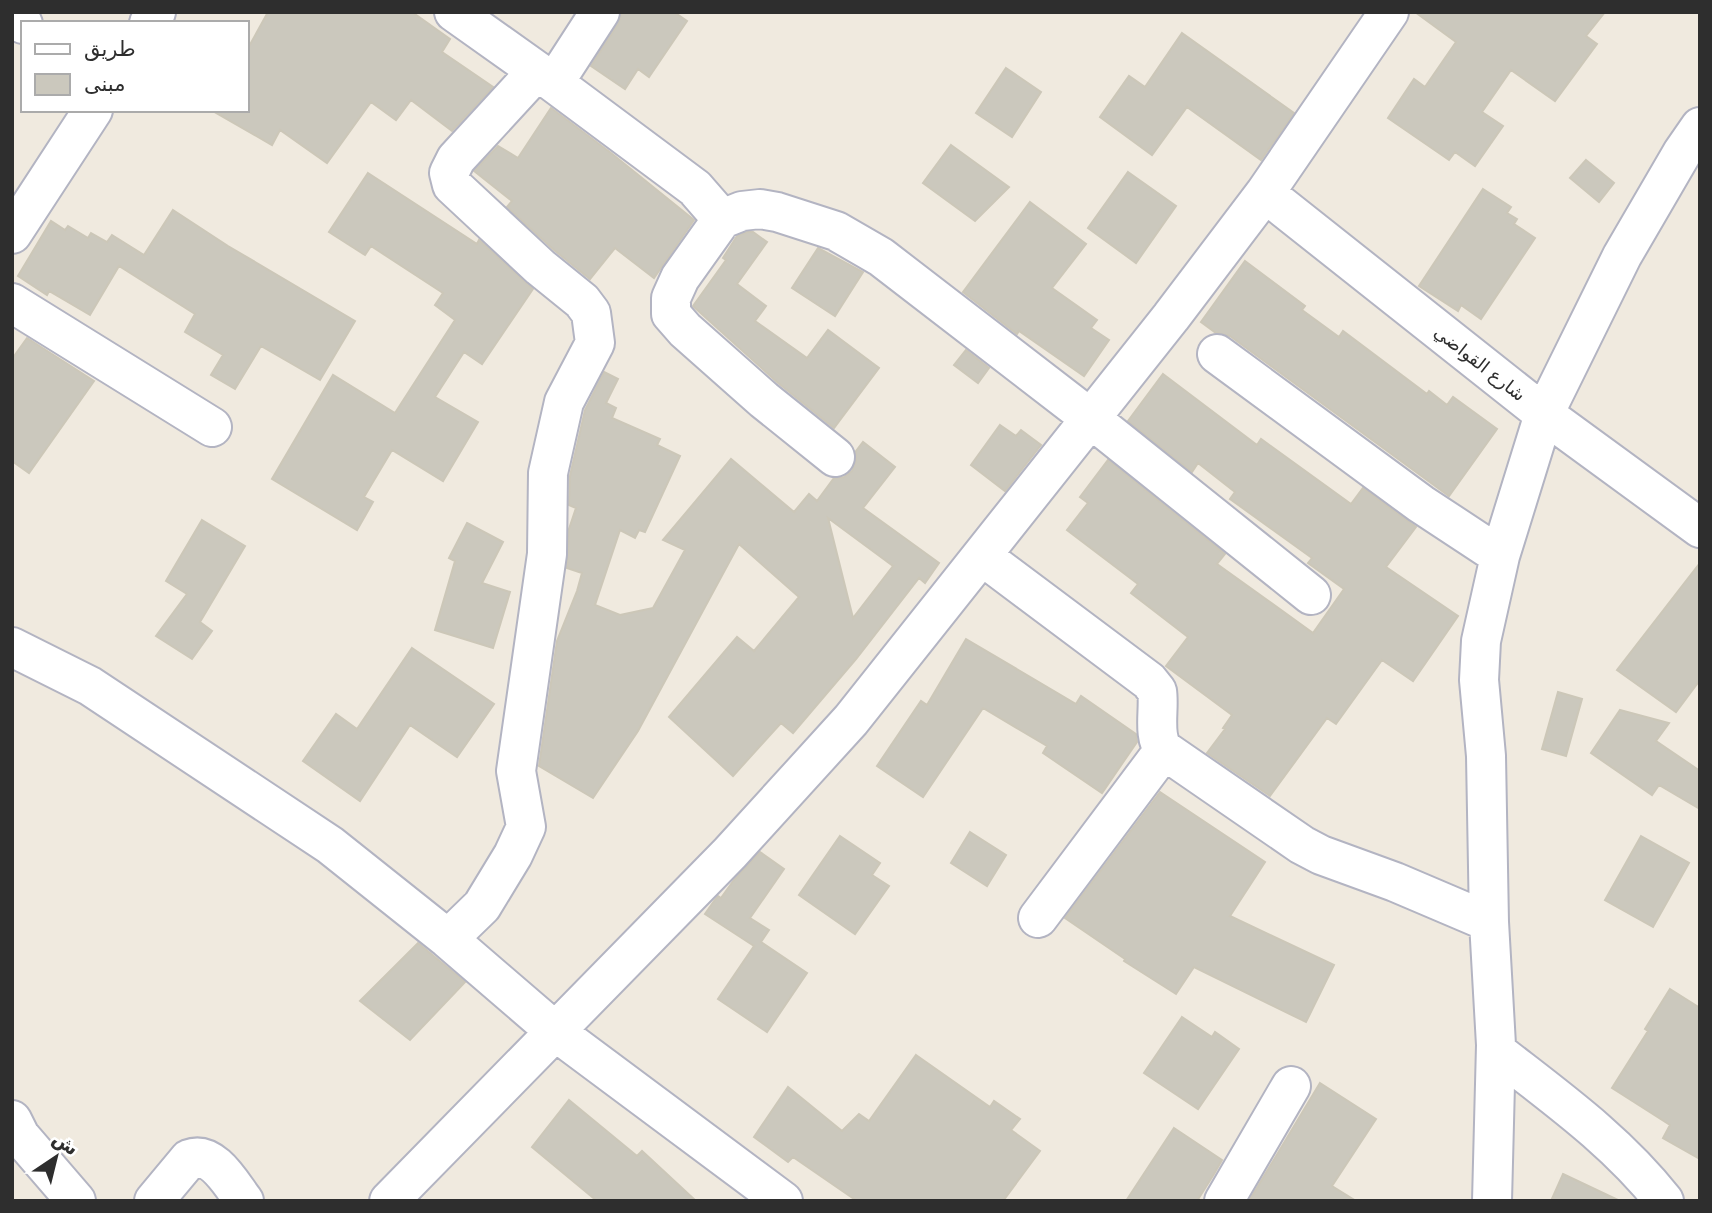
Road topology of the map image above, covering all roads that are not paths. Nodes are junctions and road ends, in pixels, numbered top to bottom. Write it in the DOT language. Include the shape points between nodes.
graph roads {
  1 [pos="454,12"];
  2 [pos="600,12"];
  3 [pos="1389,12"];
  4 [pos="546,77"];
  5 [pos="92,112"];
  6 [pos="1694,149"];
  7 [pos="1265,193"];
  8 [pos="722,219"];
  9 [pos="12,234"];
  10 [pos="12,303"];
  11 [pos="1217,354"];
  12 [pos="1544,414"];
  13 [pos="1090,418"];
  14 [pos="212,427"];
  15 [pos="835,457"];
  16 [pos="1700,528"];
  17 [pos="982,556"];
  18 [pos="1500,556"];
  19 [pos="1311,595"];
  20 [pos="12,647"];
  21 [pos="1164,750"];
  22 [pos="1038,918"];
  23 [pos="1489,922"];
  24 [pos="448,939"];
  25 [pos="556,1032"];
  26 [pos="1496,1051"];
  27 [pos="1291,1086"];
  28 [pos="12,1121"];
  29 [pos="76,1201"];
  30 [pos="154,1201"];
  31 [pos="244,1201"];
  32 [pos="389,1201"];
  33 [pos="783,1201"];
  34 [pos="1224,1201"];
  35 [pos="1492,1201"];
  36 [pos="1664,1201"];
  1 -- 4 [label="street"];
  2 -- 4 [label="street"];
  3 -- 7 [label="street"];
  4 -- 8 [label="street" via="695,188"];
  4 -- 24 [label="street" via="456,159 449,173 452,185 471,205 582,300 592,313 595,343 564,402 548,473 547,554 516,771 526,827 482,906"];
  5 -- 9 [label="street"];
  6 -- 12 [label="street" via="1622,256"];
  7 -- 12 [label="street, شارع القواضي"];
  7 -- 13 [label="street"];
  8 -- 13 [label="street" via="742,211 768,210 854,240"];
  8 -- 15 [label="street" via="680,278 671,298 671,314 764,400"];
  10 -- 14 [label="street"];
  11 -- 18 [label="street"];
  12 -- 16 [label="street, شارع القواضي"];
  12 -- 18 [label="street"];
  13 -- 17 [label="street"];
  13 -- 19 [label="street"];
  17 -- 21 [label="street" via="1149,681 1157,691 1159,744"];
  17 -- 25 [label="street" via="851,720"];
  18 -- 23 [label="street" via="1481,641 1479,680 1486,756"];
  20 -- 24 [label="street" via="90,686 330,845"];
  21 -- 22 [label="street"];
  21 -- 23 [label="street" via="1302,845"];
  23 -- 26 [label="street"];
  24 -- 25 [label="street"];
  25 -- 32 [label="street"];
  25 -- 33 [label="street"];
  26 -- 35 [label="street"];
  26 -- 36 [label="street" via="1591,1126"];
  27 -- 34 [label="street"];
  28 -- 29 [label="street"];
  30 -- 31 [label="street" via="189,1159 197,1156 211,1161"];
}
